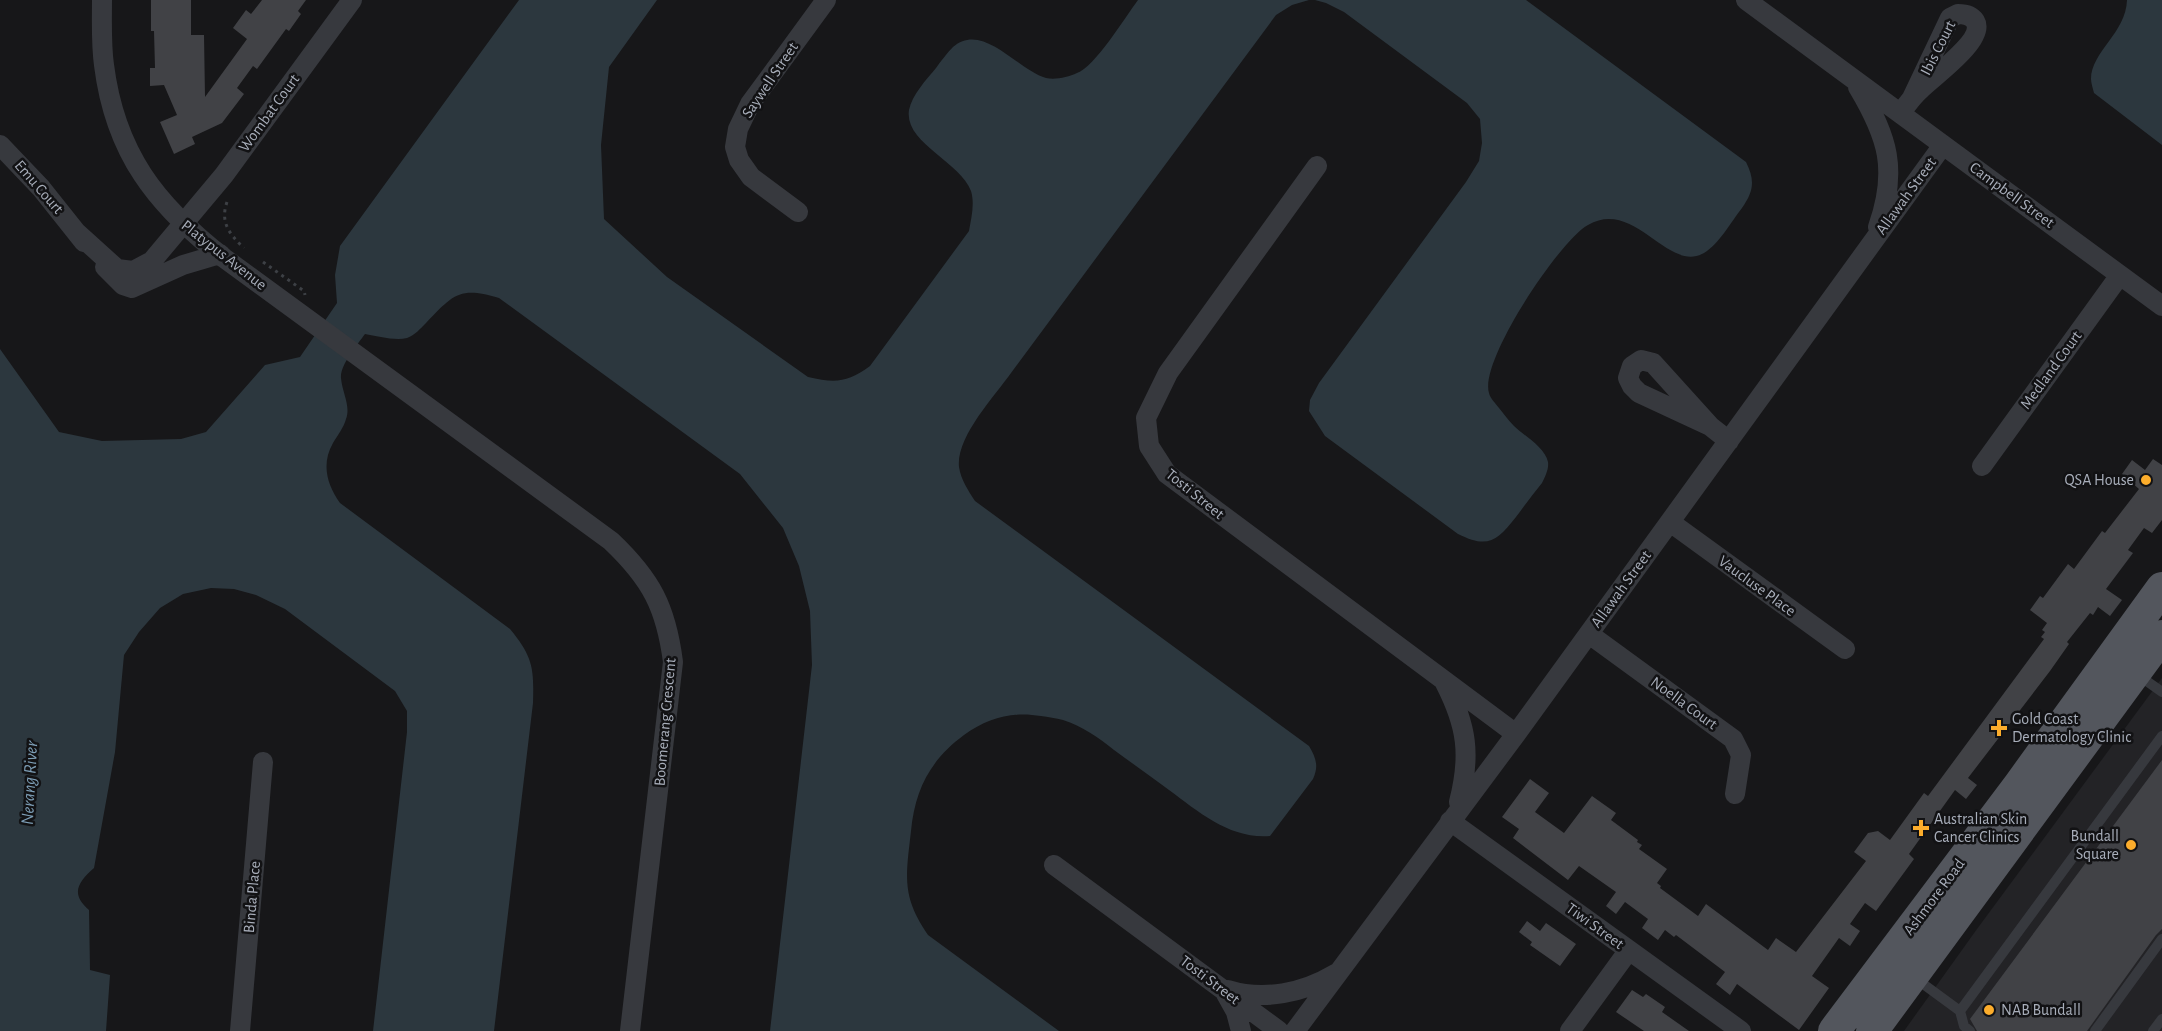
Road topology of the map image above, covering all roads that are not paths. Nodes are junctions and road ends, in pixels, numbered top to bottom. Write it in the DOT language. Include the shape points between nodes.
graph roads {
  1 [pos="102,0"];
  2 [pos="352,0"];
  3 [pos="826,0"];
  4 [pos="1746,0"];
  5 [pos="1853,79"];
  6 [pos="0,145"];
  7 [pos="1943,145"];
  8 [pos="1317,166"];
  9 [pos="798,212"];
  10 [pos="183,223"];
  11 [pos="76,232"];
  12 [pos="1872,243"];
  13 [pos="220,254"];
  14 [pos="2120,275"];
  15 [pos="2162,306"];
  16 [pos="318,326"];
  17 [pos="1710,426"];
  18 [pos="1729,441"];
  19 [pos="1982,466"];
  20 [pos="1670,522"];
  21 [pos="2162,588"];
  22 [pos="1589,634"];
  23 [pos="2162,636"];
  24 [pos="1845,649"];
  25 [pos="2135,673"];
  26 [pos="1444,681"];
  27 [pos="2162,692"];
  28 [pos="1516,734"];
  29 [pos="2162,736"];
  30 [pos="263,762"];
  31 [pos="1735,794"];
  32 [pos="1453,817"];
  33 [pos="1054,865"];
  34 [pos="2162,939"];
  35 [pos="1629,950"];
  36 [pos="1338,973"];
  37 [pos="1912,976"];
  38 [pos="1220,988"];
  39 [pos="1960,1011"];
  40 [pos="2162,1019"];
  41 [pos="240,1031"];
  42 [pos="630,1031"];
  43 [pos="1241,1031"];
  44 [pos="1279,1031"];
  45 [pos="1295,1031"];
  46 [pos="1570,1031"];
  47 [pos="1741,1031"];
  48 [pos="1834,1031"];
  49 [pos="1872,1031"];
  50 [pos="1970,1031"];
  51 [pos="2095,1031"];
  52 [pos="2153,1031"];
  1 -- 10 [label="street, Platypus Avenue" via="103,62 118,128 141,174"];
  2 -- 10 [label="street, Wombat Court" via="224,175"];
  3 -- 9 [label="street, Saywell Street" via="750,104 738,129 735,147 751,177"];
  4 -- 5 [label="street, Campbell Street"];
  5 -- 7 [label="street, Campbell Street" via="1906,106"];
  5 -- 12 [label="street" via="1878,122 1888,161 1886,202"];
  6 -- 11 [label="street, Emu Court"];
  7 -- 12 [label="street, Allawah Street"];
  7 -- 14 [label="street, Campbell Street"];
  8 -- 26 [label="street, Tosti Street" via="1168,373 1146,418 1149,446 1167,474"];
  10 -- 11 [label="street, Emu Court" via="159,255 129,272 114,267"];
  10 -- 13 [label="street, Platypus Avenue"];
  11 -- 13 [label="street, Emu Court" via="105,268 129,288"];
  12 -- 18 [label="street, Allawah Street"];
  13 -- 16 [label="street, Platypus Avenue"];
  14 -- 15 [label="street, Campbell Street"];
  14 -- 19 [label="street, Medland Court"];
  16 -- 42 [label="street, Boomerang Crescent" via="610,542 632,561 664,613 673,662 671,687"];
  17 -- 18 [label="street"];
  18 -- 20 [label="street, Allawah Street"];
  20 -- 22 [label="street, Allawah Street"];
  20 -- 24 [label="street, Vaucluse Place"];
  21 -- 48 [label="main road, Ashmore Road"];
  22 -- 28 [label="street, Allawah Street"];
  22 -- 31 [label="street, Noella Court" via="1733,739 1741,755"];
  23 -- 25 [label="main road, Ashmore Road"];
  25 -- 27 [label="lane"];
  25 -- 37 [label="main road, Ashmore Road"];
  26 -- 28 [label="street, Tosti Street"];
  26 -- 32 [label="street" via="1460,716 1466,742 1466,774"];
  28 -- 32 [label="street, Allawah Street"];
  29 -- 39 [label="lane"];
  30 -- 41 [label="street, Binda Place"];
  32 -- 35 [label="street, Tiwi Street"];
  32 -- 36 [label="street, Allawah Street"];
  33 -- 38 [label="street, Tosti Street"];
  34 -- 51 [label="lane"];
  35 -- 46 [label="street"];
  35 -- 47 [label="street, Tiwi Street"];
  36 -- 38 [label="street" via="1278,994 1255,995"];
  36 -- 45 [label="street, Allawah Street"];
  37 -- 39 [label="lane"];
  37 -- 49 [label="main road, Ashmore Road"];
  38 -- 43 [label="street" via="1231,1001"];
  38 -- 44 [label="street, Tosti Street"];
  39 -- 50 [label="lane" via="1964,1026"];
  40 -- 52 [label="lane"];
}
